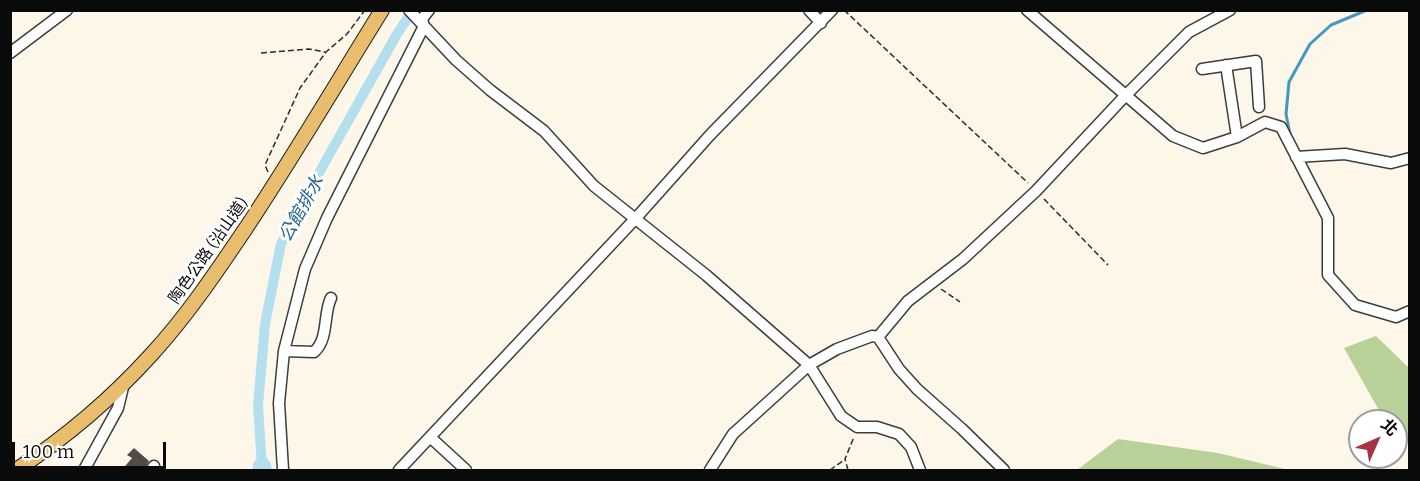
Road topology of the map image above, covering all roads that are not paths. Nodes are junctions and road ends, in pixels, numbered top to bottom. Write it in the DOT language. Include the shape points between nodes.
graph roads {
  1 [pos="67,10"];
  2 [pos="382,10"];
  3 [pos="409,10"];
  4 [pos="429,10"];
  5 [pos="809,10"];
  6 [pos="832,10"];
  7 [pos="1027,10"];
  8 [pos="1230,10"];
  9 [pos="821,22"];
  10 [pos="424,26"];
  11 [pos="10,53"];
  12 [pos="1226,65"];
  13 [pos="1202,69"];
  14 [pos="1125,96"];
  15 [pos="1258,107"];
  16 [pos="1237,137"];
  17 [pos="1296,157"];
  18 [pos="1410,158"];
  19 [pos="636,218"];
  20 [pos="331,298"];
  21 [pos="1410,311"];
  22 [pos="878,337"];
  23 [pos="284,351"];
  24 [pos="808,365"];
  25 [pos="124,382"];
  26 [pos="430,437"];
  27 [pos="16,471"];
  28 [pos="84,471"];
  29 [pos="282,471"];
  30 [pos="399,471"];
  31 [pos="466,471"];
  32 [pos="710,471"];
  33 [pos="920,471"];
  34 [pos="1004,471"];
  1 -- 11 [label="street"];
  2 -- 25 [label="main road, 陶色公路 (沿山道)" via="208,284 151,356"];
  3 -- 10 [label="street"];
  4 -- 10 [label="street" via="423,19"];
  5 -- 9 [label="street"];
  6 -- 9 [label="street"];
  7 -- 14 [label="street"];
  8 -- 14 [label="street" via="1189,32"];
  9 -- 19 [label="street" via="710,135"];
  10 -- 19 [label="street" via="490,90 544,131 594,186"];
  10 -- 23 [label="street" via="305,269"];
  12 -- 13 [label="street"];
  12 -- 15 [label="street" via="1256,61"];
  12 -- 16 [label="street"];
  14 -- 16 [label="street" via="1173,136 1203,148"];
  14 -- 22 [label="street" via="1036,191 963,259 908,301"];
  16 -- 17 [label="street" via="1265,122 1281,128"];
  17 -- 18 [label="street" via="1345,154 1391,163"];
  17 -- 21 [label="street" via="1328,218 1328,275 1355,305 1396,317"];
  19 -- 24 [label="street"];
  19 -- 26 [label="street"];
  20 -- 23 [label="street" via="319,348 314,352"];
  22 -- 24 [label="street" via="837,349"];
  22 -- 34 [label="street" via="917,389"];
  23 -- 29 [label="street" via="279,403"];
  24 -- 32 [label="street" via="733,434"];
  24 -- 33 [label="street" via="841,416 857,427 877,427 899,434 911,447"];
  25 -- 27 [label="main road, 陶色公路 (沿山道)" via="64,436"];
  25 -- 28 [label="street" via="118,408"];
  26 -- 30 [label="street"];
  26 -- 31 [label="street"];
}
